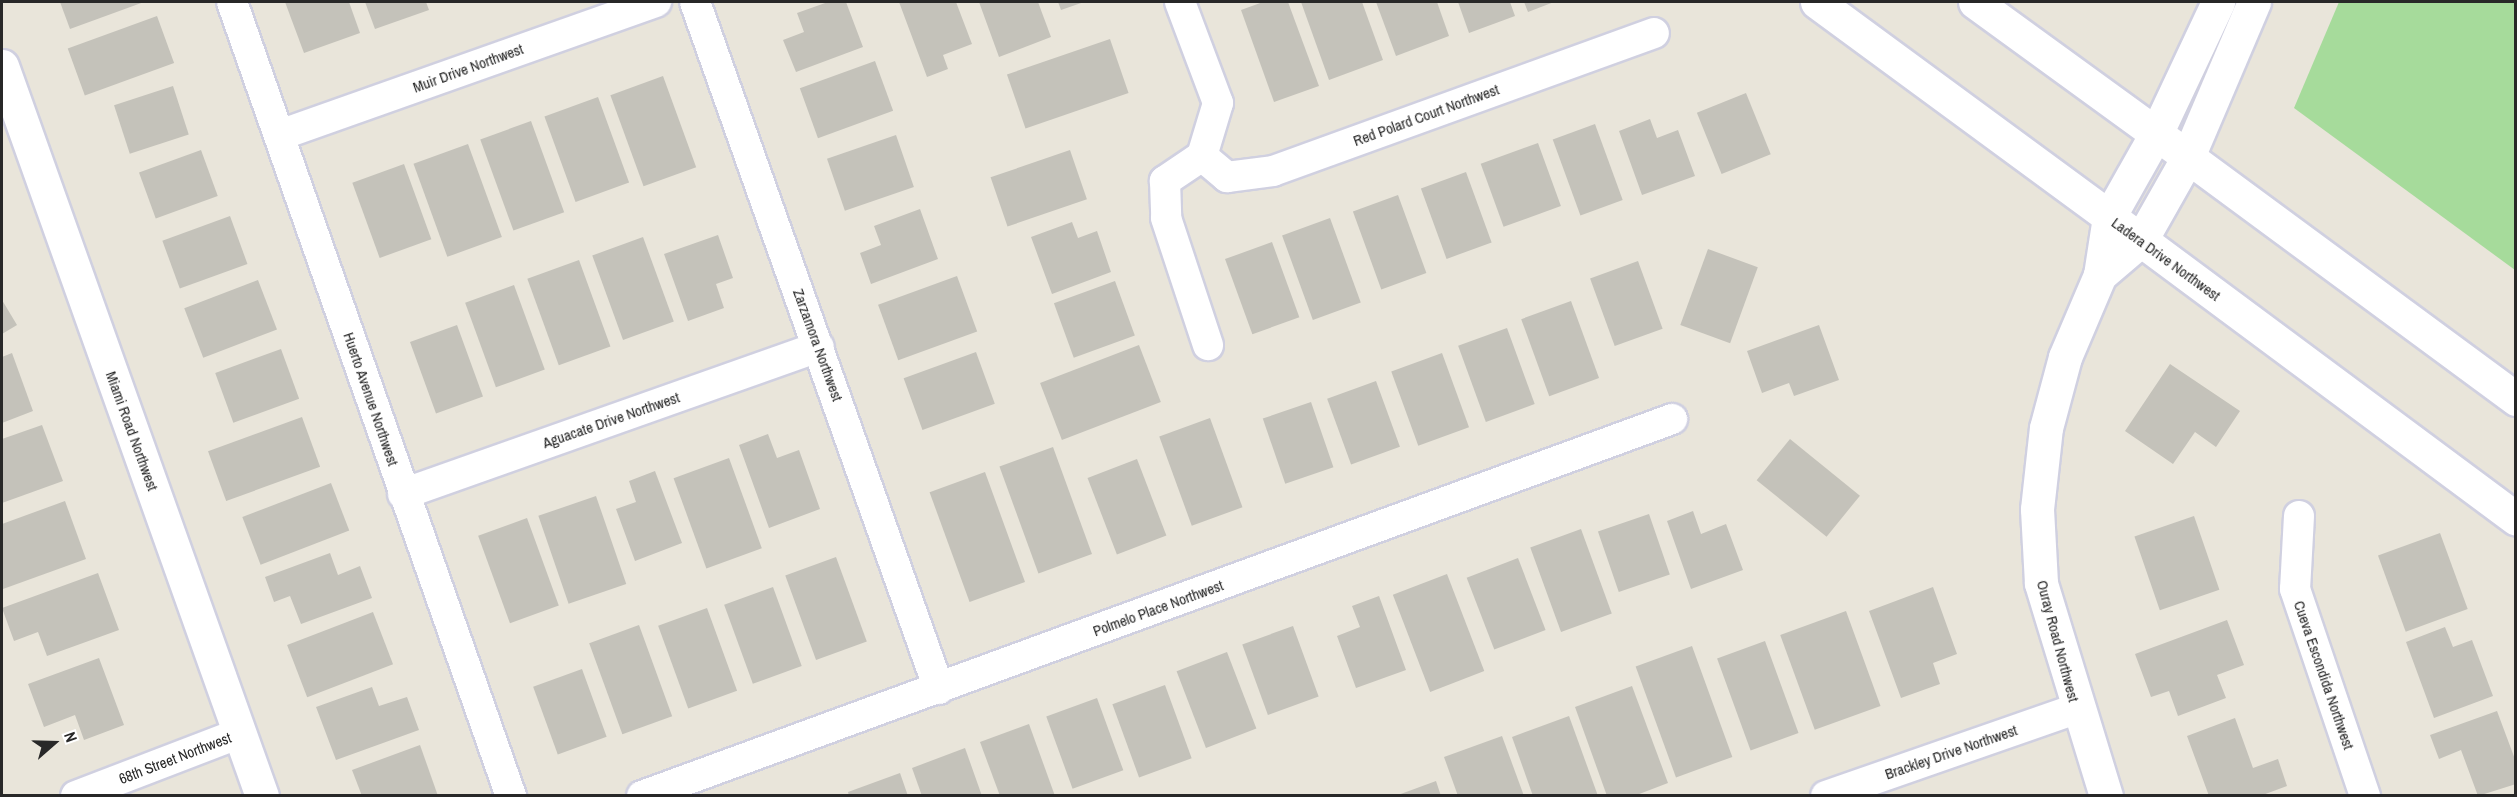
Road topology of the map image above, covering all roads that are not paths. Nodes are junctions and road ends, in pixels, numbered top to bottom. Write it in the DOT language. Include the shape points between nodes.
graph roads {
  1 [pos="232,2"];
  2 [pos="656,2"];
  3 [pos="695,2"];
  4 [pos="1180,2"];
  5 [pos="1817,2"];
  6 [pos="1975,2"];
  7 [pos="2218,2"];
  8 [pos="2254,2"];
  9 [pos="1654,33"];
  10 [pos="2,66"];
  11 [pos="2156,134"];
  12 [pos="280,135"];
  13 [pos="1202,156"];
  14 [pos="2188,157"];
  15 [pos="2109,217"];
  16 [pos="2141,240"];
  17 [pos="2100,275"];
  18 [pos="1208,345"];
  19 [pos="819,347"];
  20 [pos="2516,399"];
  21 [pos="1672,419"];
  22 [pos="403,494"];
  23 [pos="2299,516"];
  24 [pos="2516,518"];
  25 [pos="939,689"];
  26 [pos="2076,709"];
  27 [pos="240,733"];
  28 [pos="76,795"];
  29 [pos="262,795"];
  30 [pos="511,795"];
  31 [pos="642,795"];
  32 [pos="1826,795"];
  33 [pos="2106,795"];
  34 [pos="2365,795"];
  1 -- 12 [label="street, Huerto Avenue Northwest"];
  2 -- 12 [label="street, Muir Drive Northwest"];
  3 -- 19 [label="street, Zarzamora Northwest"];
  4 -- 13 [label="street" via="1218,103"];
  5 -- 15 [label="street, Ladera Drive Northwest"];
  6 -- 11 [label="street"];
  7 -- 11 [label="street, Ouray Road Northwest"];
  8 -- 14 [label="street, Ouray Road Northwest"];
  9 -- 13 [label="street, Red Polard Court Northwest" via="1273,171 1227,177"];
  10 -- 27 [label="street, Miami Road Northwest"];
  11 -- 14 [label="street"];
  11 -- 15 [label="street, Ouray Road Northwest"];
  12 -- 22 [label="street, Huerto Avenue Northwest"];
  13 -- 18 [label="street" via="1165,181 1166,218"];
  14 -- 16 [label="street, Ouray Road Northwest"];
  14 -- 20 [label="street"];
  15 -- 16 [label="street, Ladera Drive Northwest"];
  15 -- 17 [label="street, Ouray Road Northwest"];
  16 -- 17 [label="street, Ouray Road Northwest"];
  16 -- 24 [label="street, Ladera Drive Northwest"];
  17 -- 26 [label="street, Ouray Road Northwest" via="2054,398 2037,509 2041,583"];
  19 -- 22 [label="street, Aguacate Drive Northwest"];
  19 -- 25 [label="street, Zarzamora Northwest"];
  21 -- 25 [label="street, Polmelo Place Northwest"];
  22 -- 30 [label="street, Huerto Avenue Northwest"];
  23 -- 34 [label="street, Cueva Escondida Northwest" via="2295,589"];
  25 -- 31 [label="street, Polmelo Place Northwest"];
  26 -- 32 [label="street, Brackley Drive Northwest"];
  26 -- 33 [label="street, Ouray Road Northwest"];
  27 -- 28 [label="street, 68th Street Northwest"];
  27 -- 29 [label="street, Miami Road Northwest"];
}
